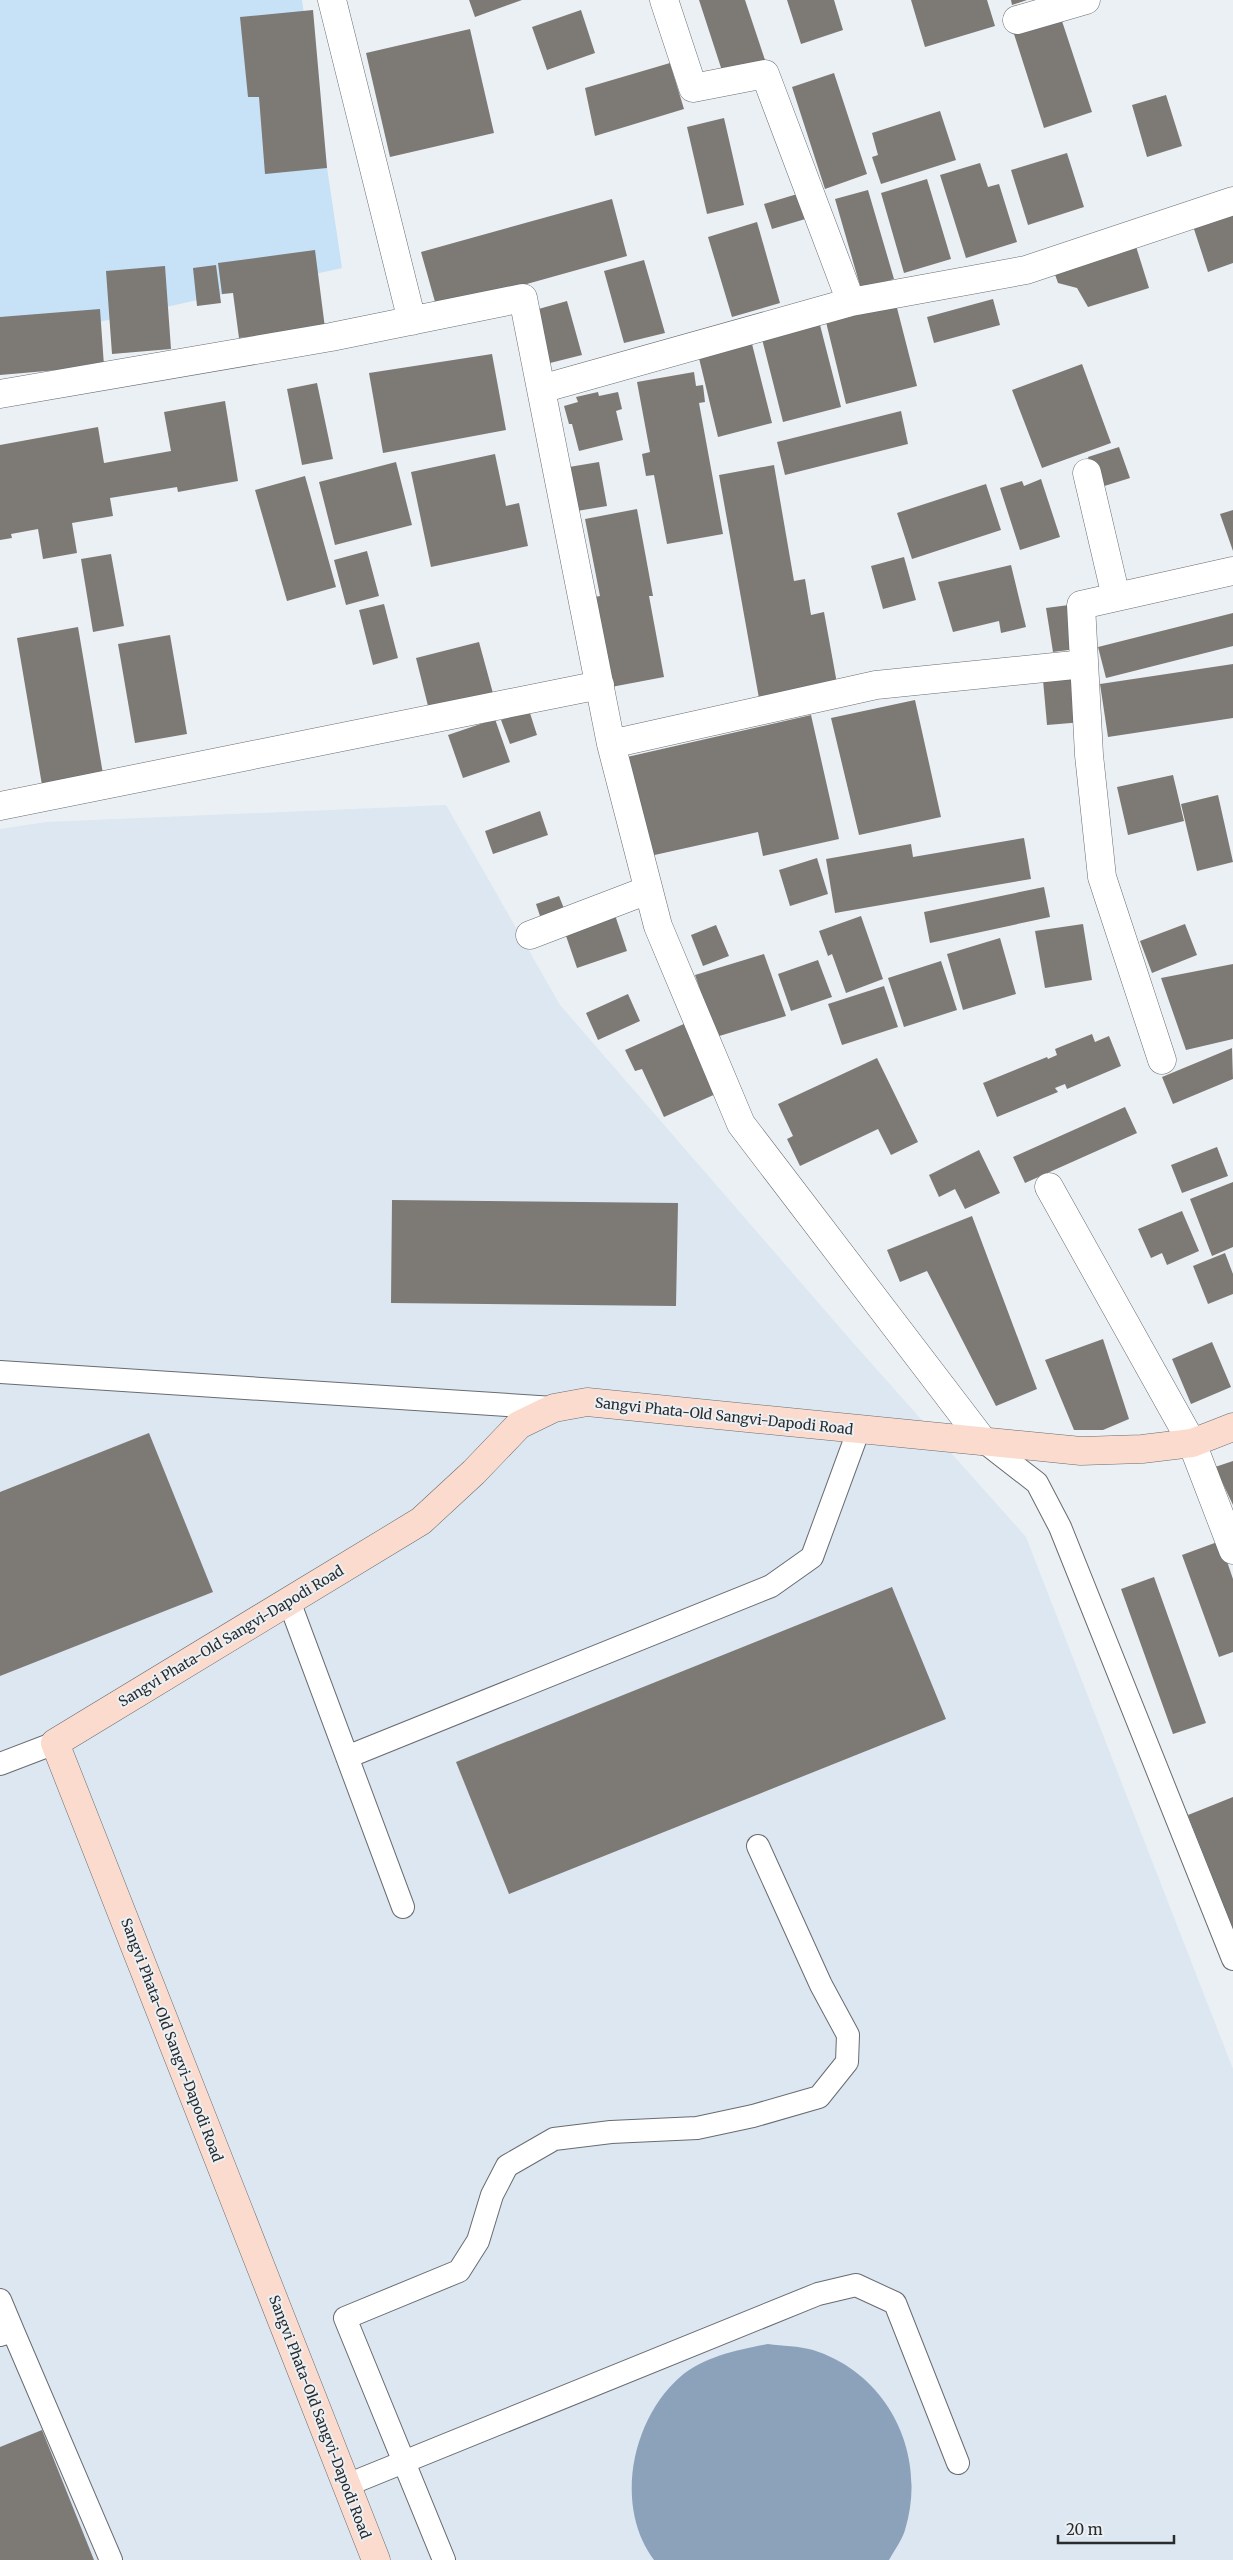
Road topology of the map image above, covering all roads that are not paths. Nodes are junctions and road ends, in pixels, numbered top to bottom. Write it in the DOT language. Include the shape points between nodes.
graph roads {
  1 [pos="332,0"];
  2 [pos="664,0"];
  3 [pos="1086,0"];
  4 [pos="1017,20"];
  5 [pos="1233,202"];
  6 [pos="851,302"];
  7 [pos="412,321"];
  8 [pos="542,390"];
  9 [pos="0,394"];
  10 [pos="1087,473"];
  11 [pos="1233,571"];
  12 [pos="1116,597"];
  13 [pos="1084,664"];
  14 [pos="600,685"];
  15 [pos="611,744"];
  16 [pos="0,806"];
  17 [pos="648,890"];
  18 [pos="530,935"];
  19 [pos="1162,1060"];
  20 [pos="1049,1187"];
  21 [pos="0,1372"];
  22 [pos="554,1408"];
  23 [pos="1233,1427"];
  24 [pos="859,1429"];
  25 [pos="982,1441"];
  26 [pos="1192,1443"];
  27 [pos="1233,1550"];
  28 [pos="289,1601"];
  29 [pos="55,1743"];
  30 [pos="347,1757"];
  31 [pos="0,1764"];
  32 [pos="758,1846"];
  33 [pos="403,1906"];
  34 [pos="1233,1960"];
  35 [pos="0,2300"];
  36 [pos="6,2333"];
  37 [pos="405,2461"];
  38 [pos="958,2463"];
  39 [pos="347,2485"];
  40 [pos="111,2560"];
  41 [pos="376,2560"];
  42 [pos="444,2560"];
  1 -- 7 [label="street"];
  2 -- 6 [label="street" via="693,88 765,74"];
  3 -- 4 [label="street"];
  5 -- 6 [label="street" via="1026,270"];
  6 -- 8 [label="street"];
  7 -- 8 [label="street" via="523,298"];
  7 -- 9 [label="street" via="331,338"];
  8 -- 14 [label="street"];
  10 -- 12 [label="street"];
  11 -- 12 [label="street"];
  12 -- 13 [label="street" via="1081,605"];
  13 -- 15 [label="street" via="876,685"];
  13 -- 19 [label="street" via="1089,755 1102,877"];
  14 -- 15 [label="street"];
  14 -- 16 [label="street"];
  15 -- 17 [label="street"];
  17 -- 18 [label="street"];
  17 -- 25 [label="street" via="658,926 741,1124"];
  20 -- 26 [label="street"];
  21 -- 22 [label="lane"];
  22 -- 24 [label="main road, Sangvi Phata-Old Sangvi-Dapodi Road" via="587,1402"];
  22 -- 28 [label="main road, Sangvi Phata-Old Sangvi-Dapodi Road" via="519,1425 421,1521"];
  23 -- 26 [label="main road, Sangvi Phata-Old Sangvi-Dapodi Road"];
  24 -- 25 [label="main road, Sangvi Phata-Old Sangvi-Dapodi Road"];
  24 -- 30 [label="lane" via="812,1557 770,1586"];
  25 -- 26 [label="main road, Sangvi Phata-Old Sangvi-Dapodi Road" via="1081,1451"];
  25 -- 34 [label="lane" via="1037,1483 1060,1527"];
  26 -- 27 [label="street"];
  28 -- 29 [label="main road, Sangvi Phata-Old Sangvi-Dapodi Road"];
  28 -- 30 [label="lane"];
  29 -- 31 [label="lane"];
  29 -- 39 [label="main road, Sangvi Phata-Old Sangvi-Dapodi Road"];
  30 -- 33 [label="lane"];
  32 -- 37 [label="lane" via="821,1985 848,2035 847,2062 819,2098 698,2128 611,2132 554,2139 508,2166 492,2195 478,2241 459,2271 345,2318"];
  35 -- 36 [label="lane"];
  36 -- 40 [label="lane"];
  37 -- 38 [label="lane" via="818,2294 856,2286 895,2303"];
  37 -- 39 [label="lane"];
  37 -- 42 [label="lane"];
  39 -- 41 [label="main road, Sangvi Phata-Old Sangvi-Dapodi Road"];
}
